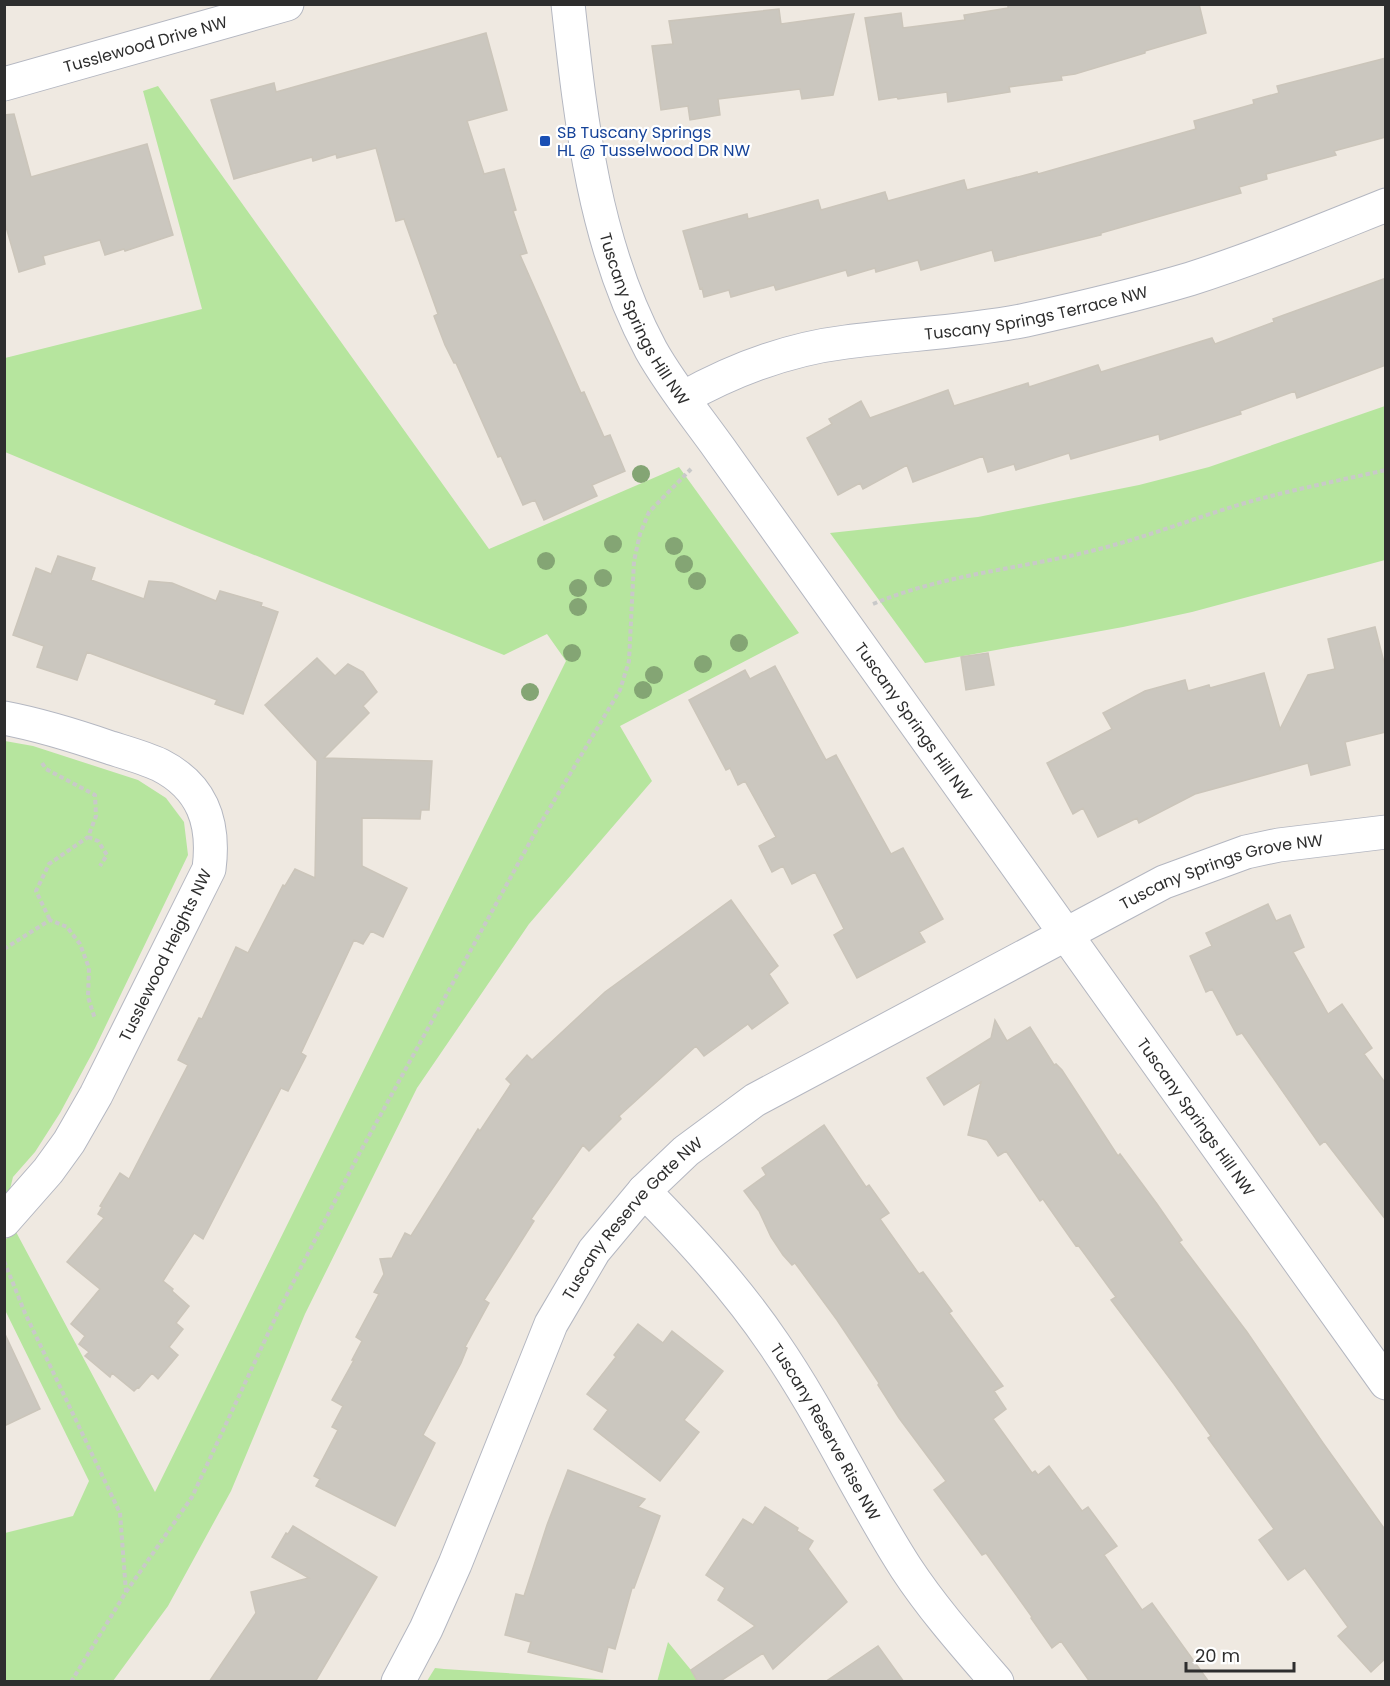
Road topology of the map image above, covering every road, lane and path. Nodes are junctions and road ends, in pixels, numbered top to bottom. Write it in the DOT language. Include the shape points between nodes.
graph roads {
  1 [pos="287,4"];
  2 [pos="568,4"];
  3 [pos="4,84"];
  4 [pos="1386,205"];
  5 [pos="684,398"];
  6 [pos="719,448"];
  7 [pos="1386,470"];
  8 [pos="838,616"];
  9 [pos="4,718"];
  10 [pos="41,725"];
  11 [pos="1386,832"];
  12 [pos="88,837"];
  13 [pos="100,866"];
  14 [pos="50,920"];
  15 [pos="1065,935"];
  16 [pos="4,949"];
  17 [pos="120,1048"];
  18 [pos="644,1191"];
  19 [pos="4,1221"];
  20 [pos="4,1261"];
  21 [pos="1386,1383"];
  22 [pos="126,1592"];
  23 [pos="72,1682"];
  24 [pos="398,1682"];
  25 [pos="997,1682"];
  1 -- 3 [label="street, Tusslewood Drive NW"];
  2 -- 5 [label="street, Tuscany Springs Hill NW" via="594,189 612,260 652,351"];
  4 -- 5 [label="street, Tuscany Springs Terrace NW" via="1190,279 1101,303 973,330 844,342 788,353 733,373"];
  5 -- 6 [label="street, Tuscany Springs Hill NW"];
  6 -- 8 [label="street, Tuscany Springs Hill NW"];
  6 -- 22 [label="path" via="689,470 649,512 634,561 629,661 620,690 536,831 358,1156 279,1310 192,1497"];
  7 -- 8 [label="path" via="1252,501 1100,549 946,580"];
  8 -- 15 [label="street, Tuscany Springs Hill NW"];
  9 -- 10 [label="street, Tusslewood Heights NW"];
  10 -- 12 [label="path" via="39,758 46,769 95,795 96,816"];
  10 -- 17 [label="street, Tusslewood Heights NW" via="172,772 201,803 211,834 209,869"];
  11 -- 15 [label="street, Tuscany Springs Grove NW" via="1245,852 1164,882"];
  12 -- 13 [label="path" via="98,841 107,855"];
  12 -- 14 [label="path" via="49,864 36,891"];
  14 -- 16 [label="path"];
  14 -- 17 [label="path" via="67,927 80,944 89,968 88,997 97,1026"];
  15 -- 18 [label="street, Tuscany Reserve Gate NW" via="755,1100 686,1151"];
  15 -- 21 [label="street, Tuscany Springs Hill NW"];
  17 -- 19 [label="street, Tusslewood Heights NW" via="69,1142"];
  18 -- 24 [label="street, Tuscany Reserve Gate NW" via="594,1251 551,1324 455,1564"];
  18 -- 25 [label="street, Tuscany Reserve Rise NW" via="729,1283 774,1344 906,1567 941,1617"];
  20 -- 22 [label="path" via="120,1513"];
  22 -- 23 [label="path"];
}
